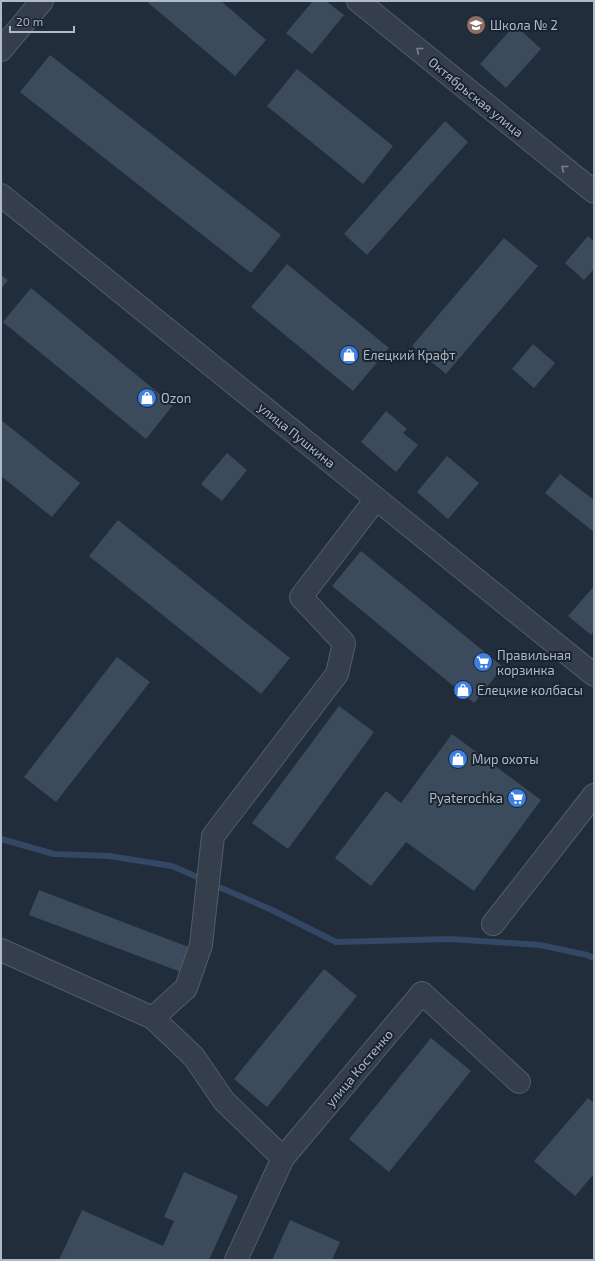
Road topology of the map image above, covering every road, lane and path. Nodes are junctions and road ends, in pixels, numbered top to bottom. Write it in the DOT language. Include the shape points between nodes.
graph roads {
  1 [pos="42,1"];
  2 [pos="358,1"];
  3 [pos="1,50"];
  4 [pos="594,192"];
  5 [pos="1,195"];
  6 [pos="376,499"];
  7 [pos="594,675"];
  8 [pos="594,795"];
  9 [pos="493,924"];
  10 [pos="1,950"];
  11 [pos="154,1018"];
  12 [pos="519,1082"];
  13 [pos="283,1158"];
  14 [pos="236,1260"];
  1 -- 3 [label="street"];
  4 -- 2 [label="street, Октябрьская улица, one-way"];
  5 -- 6 [label="street, улица Пушкина"];
  6 -- 7 [label="street, улица Пушкина"];
  6 -- 11 [label="street" via="301,597 344,643 337,674 213,836 201,945 186,988"];
  8 -- 9 [label="street"];
  10 -- 11 [label="street"];
  11 -- 13 [label="street" via="194,1057 224,1101"];
  12 -- 13 [label="street, улица Костенко" via="422,993"];
  13 -- 14 [label="street, улица Костенко"];
}
